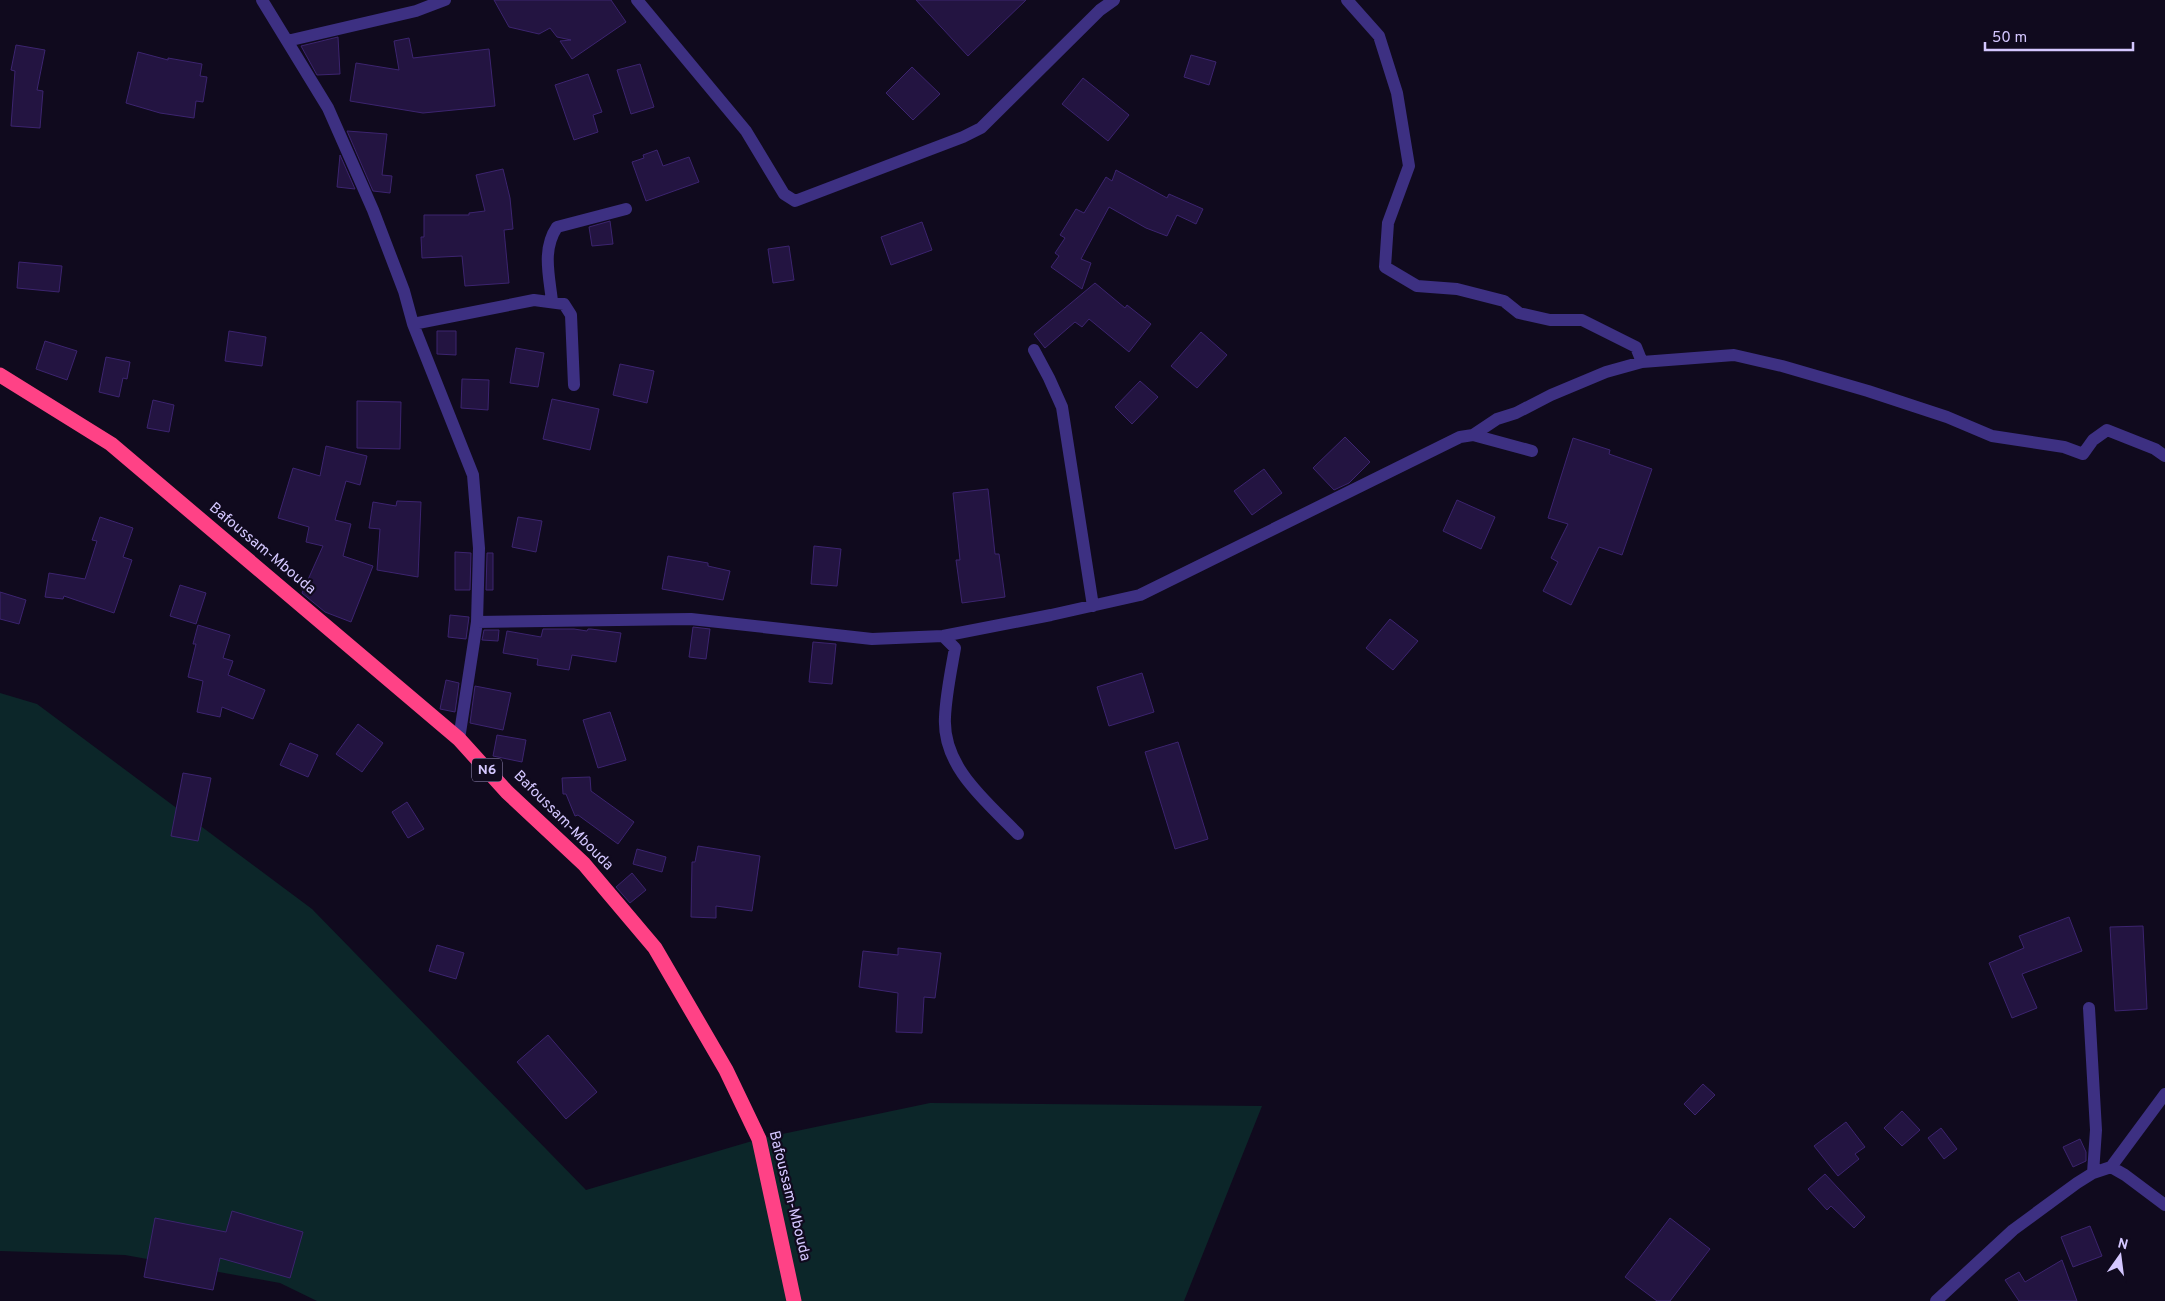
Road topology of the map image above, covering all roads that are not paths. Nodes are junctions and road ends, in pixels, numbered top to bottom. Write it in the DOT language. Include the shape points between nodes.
graph roads {
  1 [pos="262,0"];
  2 [pos="445,0"];
  3 [pos="637,0"];
  4 [pos="1114,0"];
  5 [pos="1347,0"];
  6 [pos="287,41"];
  7 [pos="626,209"];
  8 [pos="552,301"];
  9 [pos="413,324"];
  10 [pos="1034,350"];
  11 [pos="1642,362"];
  12 [pos="0,375"];
  13 [pos="574,385"];
  14 [pos="1473,435"];
  15 [pos="1532,451"];
  16 [pos="2165,456"];
  17 [pos="1093,606"];
  18 [pos="477,622"];
  19 [pos="943,636"];
  20 [pos="459,739"];
  21 [pos="1018,834"];
  22 [pos="2089,1008"];
  23 [pos="2165,1094"];
  24 [pos="2111,1167"];
  25 [pos="2093,1173"];
  26 [pos="2165,1205"];
  27 [pos="794,1301"];
  28 [pos="1936,1301"];
  1 -- 6 [label="street"];
  2 -- 6 [label="street" via="416,11"];
  3 -- 4 [label="street" via="746,131 784,194 795,201 981,128 1100,10"];
  5 -- 11 [label="street" via="1379,36 1397,93 1409,166 1388,223 1385,267 1417,286 1457,289 1504,301 1519,313 1550,320 1582,320 1636,347"];
  6 -- 9 [label="street" via="328,108 373,210"];
  7 -- 8 [label="street" via="557,227 550,237 546,261"];
  8 -- 9 [label="street" via="534,300"];
  8 -- 13 [label="street" via="564,304 571,315"];
  9 -- 18 [label="street" via="473,476 479,548"];
  10 -- 17 [label="street" via="1062,407"];
  11 -- 14 [label="street" via="1606,372 1551,395 1496,419"];
  11 -- 16 [label="street" via="1734,355 1868,391 1947,417 1992,436 2064,447 2082,454 2107,430"];
  12 -- 20 [label="highway, Bafoussam-Mbouda / N6" via="111,444"];
  14 -- 15 [label="street"];
  14 -- 17 [label="street" via="1460,437 1140,595"];
  17 -- 19 [label="street"];
  18 -- 19 [label="street" via="691,618 872,639"];
  18 -- 20 [label="street"];
  19 -- 21 [label="street" via="955,648 944,719 951,754 969,784"];
  20 -- 27 [label="highway, Bafoussam-Mbouda / N6" via="507,792 584,864 655,948 726,1070 760,1138"];
  22 -- 25 [label="street" via="2096,1130"];
  23 -- 24 [label="street"];
  24 -- 25 [label="street"];
  24 -- 26 [label="street"];
  25 -- 28 [label="street" via="2013,1230"];
}
